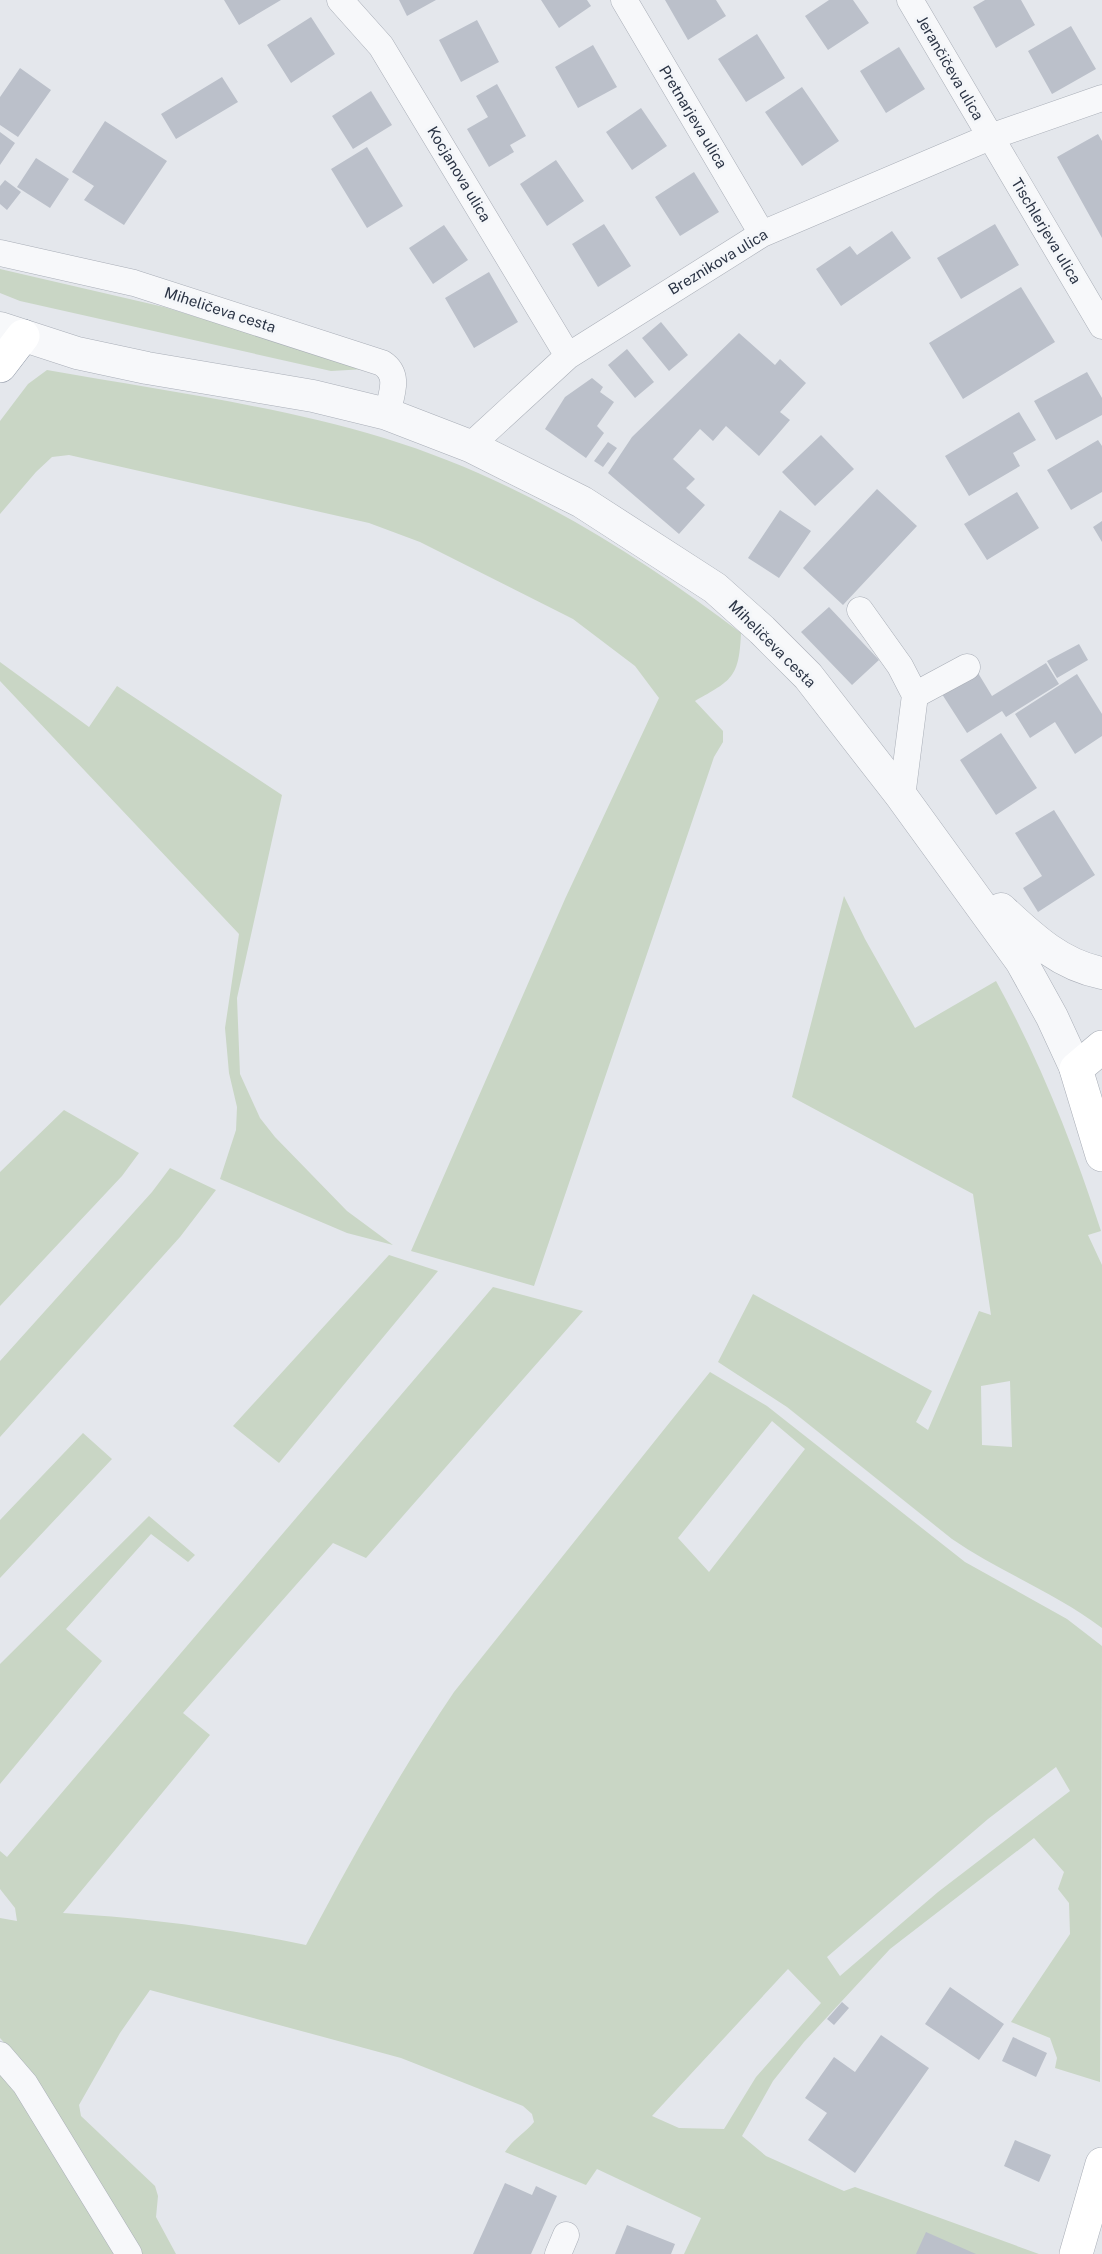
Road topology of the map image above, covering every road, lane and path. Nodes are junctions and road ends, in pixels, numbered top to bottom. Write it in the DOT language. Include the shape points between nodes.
graph roads {
  1 [pos="340,0"];
  2 [pos="624,0"];
  3 [pos="910,0"];
  4 [pos="1102,98"];
  5 [pos="990,137"];
  6 [pos="762,234"];
  7 [pos="0,253"];
  8 [pos="1102,326"];
  9 [pos="11,332"];
  10 [pos="568,356"];
  11 [pos="0,366"];
  12 [pos="387,414"];
  13 [pos="470,446"];
  14 [pos="860,610"];
  15 [pos="967,667"];
  16 [pos="915,695"];
  17 [pos="902,797"];
  18 [pos="937,847"];
  19 [pos="1102,973"];
  20 [pos="1102,1047"];
  21 [pos="1076,1069"];
  22 [pos="1102,1155"];
  23 [pos="0,2055"];
  24 [pos="1102,2164"];
  25 [pos="129,2254"];
  26 [pos="1076,2254"];
  1 -- 10 [label="street, Kocjanova ulica" via="381,46"];
  2 -- 6 [label="street, Pretnarjeva ulica"];
  3 -- 5 [label="street, Jerančičeva ulica"];
  4 -- 5 [label="street, Breznikova ulica"];
  5 -- 6 [label="street, Breznikova ulica"];
  5 -- 8 [label="street, Tischlerjeva ulica"];
  6 -- 10 [label="street, Breznikova ulica"];
  7 -- 12 [label="street, Miheličeva cesta" via="134,283 382,363 391,368 394,377"];
  9 -- 11 [label="main road"];
  9 -- 12 [label="street, Miheličeva cesta" via="77,353 313,396"];
  10 -- 13 [label="street, Breznikova ulica"];
  12 -- 13 [label="street, Miheličeva cesta"];
  13 -- 17 [label="street, Miheličeva cesta" via="582,502 715,588 808,676"];
  14 -- 16 [label="street" via="900,666"];
  15 -- 16 [label="street"];
  16 -- 17 [label="street"];
  17 -- 18 [label="street, Miheličeva cesta"];
  18 -- 19 [label="street" via="1041,946 1064,960"];
  18 -- 21 [label="street, Miheličeva cesta" via="1021,961"];
  20 -- 21 [label="main road"];
  21 -- 22 [label="main road"];
  23 -- 25 [label="street" via="25,2084"];
  24 -- 26 [label="main road"];
}
